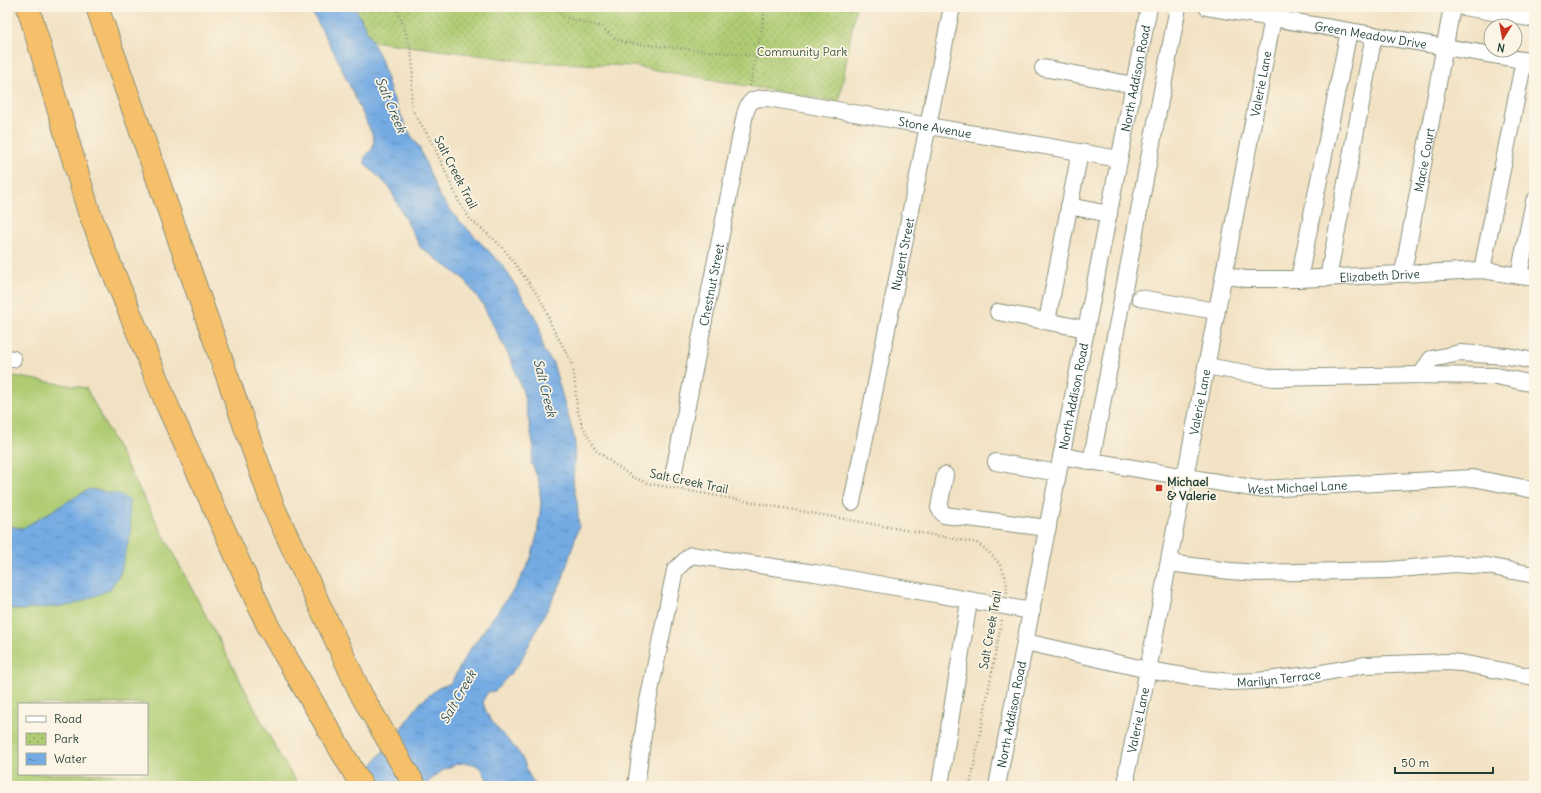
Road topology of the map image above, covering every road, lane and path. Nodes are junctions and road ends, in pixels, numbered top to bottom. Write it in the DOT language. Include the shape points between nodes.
graph roads {
  1 [pos="28,7"];
  2 [pos="97,7"];
  3 [pos="396,7"];
  4 [pos="556,7"];
  5 [pos="766,7"];
  6 [pos="952,7"];
  7 [pos="1149,7"];
  8 [pos="1178,7"];
  9 [pos="1207,7"];
  10 [pos="1452,7"];
  11 [pos="1464,7"];
  12 [pos="1480,8"];
  13 [pos="1528,14"];
  14 [pos="1273,18"];
  15 [pos="1349,31"];
  16 [pos="1374,35"];
  17 [pos="1446,47"];
  18 [pos="756,56"];
  19 [pos="1529,61"];
  20 [pos="1043,68"];
  21 [pos="1134,85"];
  22 [pos="752,101"];
  23 [pos="929,126"];
  24 [pos="1080,152"];
  25 [pos="1119,159"];
  26 [pos="1534,202"];
  27 [pos="1069,206"];
  28 [pos="1109,214"];
  29 [pos="1482,270"];
  30 [pos="1403,273"];
  31 [pos="1224,275"];
  32 [pos="1526,276"];
  33 [pos="1328,278"];
  34 [pos="1299,279"];
  35 [pos="1140,298"];
  36 [pos="1216,311"];
  37 [pos="998,312"];
  38 [pos="1047,321"];
  39 [pos="1086,329"];
  40 [pos="1534,361"];
  41 [pos="1206,366"];
  42 [pos="1421,375"];
  43 [pos="1534,384"];
  44 [pos="1061,456"];
  45 [pos="996,462"];
  46 [pos="1091,462"];
  47 [pos="674,471"];
  48 [pos="1058,473"];
  49 [pos="945,474"];
  50 [pos="1185,478"];
  51 [pos="1534,490"];
  52 [pos="852,502"];
  53 [pos="1048,528"];
  54 [pos="1169,563"];
  55 [pos="1534,575"];
  56 [pos="969,601"];
  57 [pos="1005,608"];
  58 [pos="1032,611"];
  59 [pos="1026,642"];
  60 [pos="1148,670"];
  61 [pos="1534,677"];
  62 [pos="362,786"];
  63 [pos="415,786"];
  64 [pos="636,786"];
  65 [pos="940,786"];
  66 [pos="970,786"];
  67 [pos="997,786"];
  68 [pos="1127,786"];
  1 -- 62 [label="highway" via="89,212 168,407 269,628"];
  2 -- 63 [label="highway" via="273,506 362,696"];
  3 -- 57 [label="path, Salt Creek Trail" via="411,51 413,111 433,144 460,204 470,219 507,253 545,308 552,327 571,361 577,409 582,425 596,450 634,478 651,484 977,543 1002,565 1007,589"];
  4 -- 18 [label="path" via="564,17 601,27 618,40 628,43"];
  5 -- 18 [label="path"];
  6 -- 23 [label="street, Nugent Street"];
  7 -- 21 [label="street, North Addison Road"];
  8 -- 46 [label="street"];
  9 -- 14 [label="street, Green Meadow Drive"];
  10 -- 17 [label="street, Macie Court"];
  11 -- 12 [label="street"];
  12 -- 13 [label="street"];
  14 -- 15 [label="street, Green Meadow Drive"];
  14 -- 31 [label="street, Valerie Lane"];
  15 -- 16 [label="street, Green Meadow Drive"];
  15 -- 34 [label="street"];
  16 -- 17 [label="street, Green Meadow Drive"];
  16 -- 33 [label="street"];
  17 -- 19 [label="street, Green Meadow Drive"];
  17 -- 30 [label="street, Macie Court"];
  18 -- 22 [label="path" via="750,85"];
  19 -- 29 [label="street"];
  20 -- 21 [label="street"];
  21 -- 25 [label="street, North Addison Road"];
  22 -- 23 [label="street, Stone Avenue" via="768,98"];
  22 -- 47 [label="street, Chestnut Street" via="745,114"];
  23 -- 24 [label="street, Stone Avenue"];
  23 -- 52 [label="street, Nugent Street"];
  24 -- 25 [label="street, Stone Avenue"];
  24 -- 27 [label="street"];
  25 -- 28 [label="street, North Addison Road"];
  26 -- 32 [label="street"];
  27 -- 28 [label="street"];
  27 -- 38 [label="street"];
  28 -- 39 [label="street, North Addison Road"];
  29 -- 30 [label="street, Elizabeth Drive"];
  29 -- 32 [label="street, Elizabeth Drive"];
  30 -- 33 [label="street, Elizabeth Drive"];
  31 -- 34 [label="street, Elizabeth Drive" via="1246,279"];
  31 -- 36 [label="street, Valerie Lane"];
  33 -- 34 [label="street, Elizabeth Drive"];
  35 -- 36 [label="street"];
  36 -- 41 [label="street, Valerie Lane"];
  37 -- 38 [label="street"];
  38 -- 39 [label="street"];
  39 -- 44 [label="street, North Addison Road"];
  40 -- 42 [label="street" via="1508,356 1460,353 1431,359"];
  41 -- 42 [label="street" via="1274,378"];
  41 -- 50 [label="street, Valerie Lane"];
  42 -- 43 [label="street" via="1496,376"];
  44 -- 46 [label="street, West Michael Lane"];
  44 -- 48 [label="street, North Addison Road"];
  45 -- 48 [label="street"];
  46 -- 50 [label="street, West Michael Lane"];
  48 -- 53 [label="street, North Addison Road"];
  49 -- 53 [label="street" via="939,508 944,515"];
  50 -- 51 [label="street, West Michael Lane" via="1258,489 1473,478"];
  50 -- 54 [label="street, Valerie Lane"];
  53 -- 58 [label="street, North Addison Road"];
  54 -- 55 [label="street" via="1259,573 1389,570 1454,564 1487,566"];
  54 -- 60 [label="street, Valerie Lane"];
  56 -- 57 [label="street"];
  56 -- 64 [label="street" via="814,573 690,555 675,570 647,706"];
  56 -- 65 [label="street"];
  57 -- 58 [label="street"];
  57 -- 66 [label="path, Salt Creek Trail"];
  58 -- 59 [label="street, North Addison Road"];
  59 -- 60 [label="street, Marilyn Terrace"];
  59 -- 67 [label="street, North Addison Road"];
  60 -- 61 [label="street, Marilyn Terrace" via="1202,679 1250,682 1310,676 1365,665 1447,662"];
  60 -- 68 [label="street, Valerie Lane" via="1127,771"];
}
